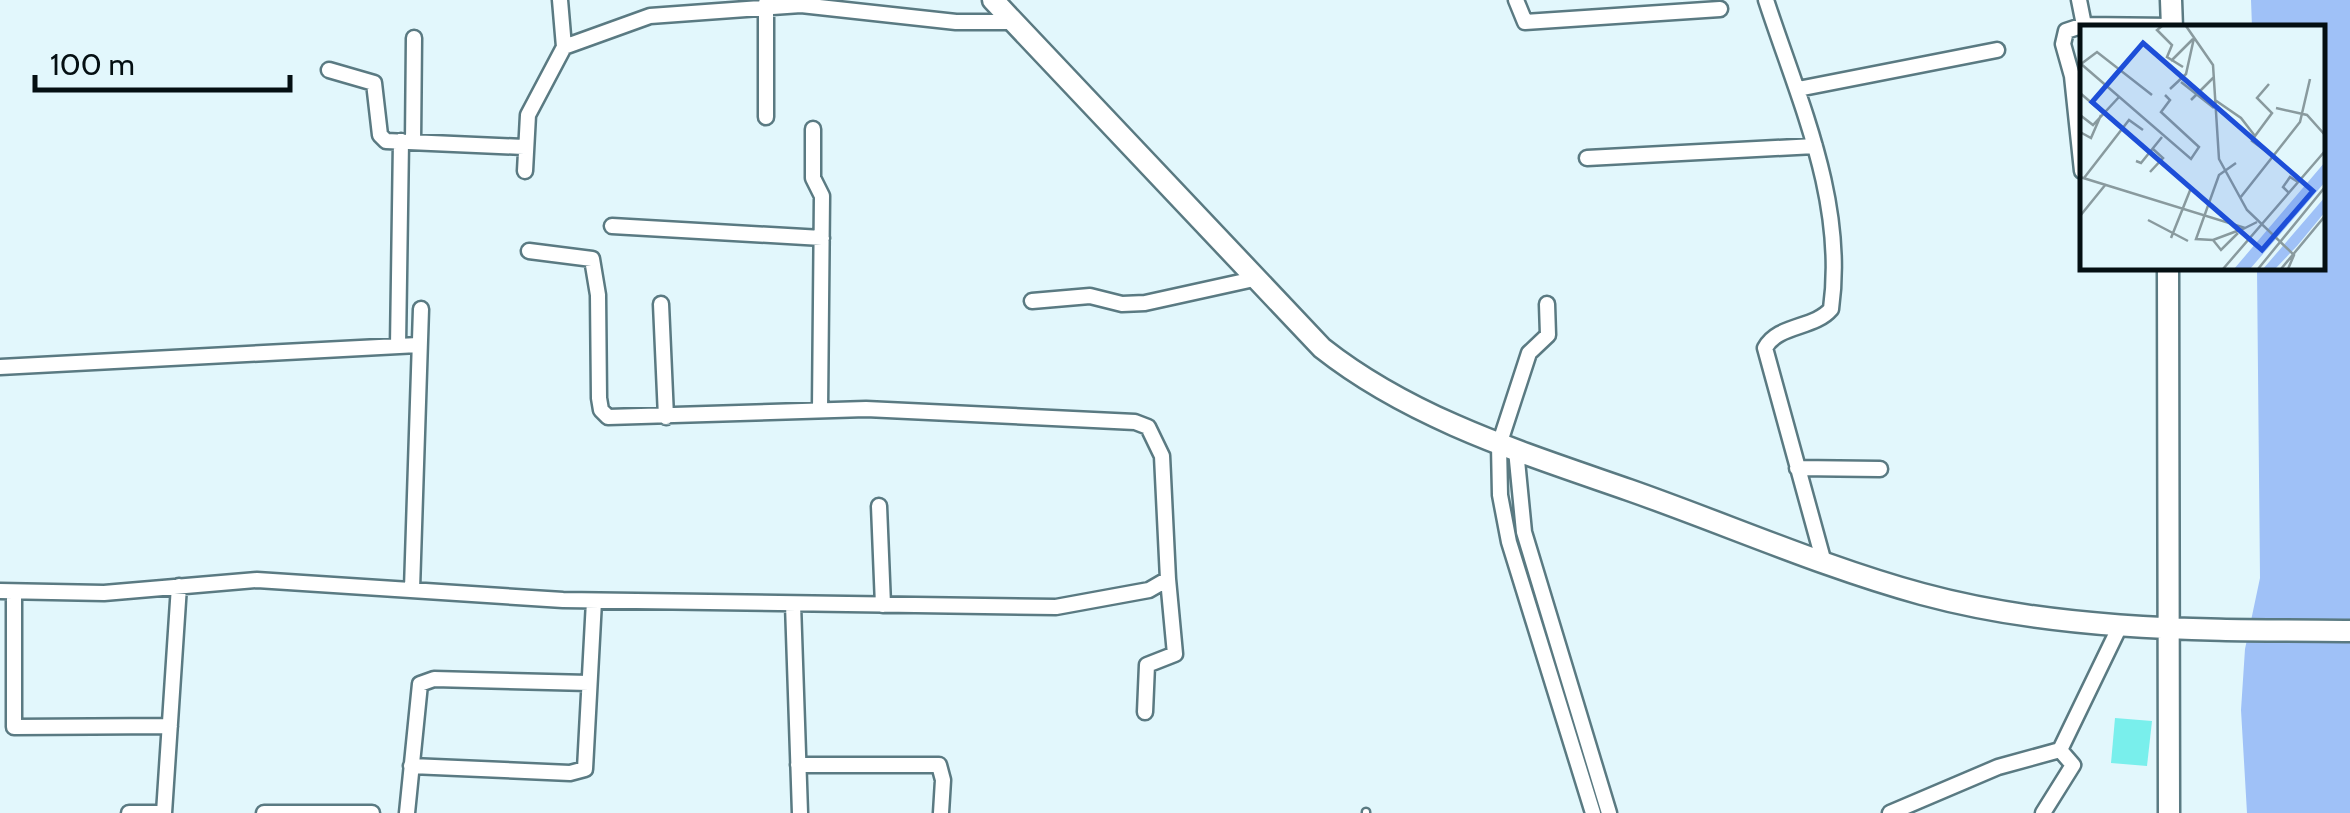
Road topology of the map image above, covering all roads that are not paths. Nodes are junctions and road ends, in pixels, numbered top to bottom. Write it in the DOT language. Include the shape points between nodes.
graph roads {
  1 [pos="560,0"];
  2 [pos="994,0"];
  3 [pos="1516,0"];
  4 [pos="1766,0"];
  5 [pos="2080,0"];
  6 [pos="2171,0"];
  7 [pos="766,5"];
  8 [pos="1720,9"];
  9 [pos="1011,22"];
  10 [pos="2080,25"];
  11 [pos="2084,25"];
  12 [pos="2172,25"];
  13 [pos="414,38"];
  14 [pos="564,46"];
  15 [pos="1997,50"];
  16 [pos="329,70"];
  17 [pos="1798,89"];
  18 [pos="766,117"];
  19 [pos="814,129"];
  20 [pos="407,142"];
  21 [pos="1815,146"];
  22 [pos="524,148"];
  23 [pos="2080,156"];
  24 [pos="1587,158"];
  25 [pos="525,171"];
  26 [pos="612,226"];
  27 [pos="822,238"];
  28 [pos="529,251"];
  29 [pos="2168,270"];
  30 [pos="1254,279"];
  31 [pos="1032,301"];
  32 [pos="661,304"];
  33 [pos="1547,304"];
  34 [pos="421,309"];
  35 [pos="418,345"];
  36 [pos="398,346"];
  37 [pos="0,367"];
  38 [pos="820,410"];
  39 [pos="666,416"];
  40 [pos="1507,448"];
  41 [pos="1797,468"];
  42 [pos="1880,469"];
  43 [pos="879,506"];
  44 [pos="1823,559"];
  45 [pos="1168,579"];
  46 [pos="180,586"];
  47 [pos="412,588"];
  48 [pos="7,591"];
  49 [pos="594,601"];
  50 [pos="794,604"];
  51 [pos="883,605"];
  52 [pos="2119,628"];
  53 [pos="2167,630"];
  54 [pos="2350,631"];
  55 [pos="588,683"];
  56 [pos="1572,688"];
  57 [pos="1555,693"];
  58 [pos="1145,712"];
  59 [pos="170,726"];
  60 [pos="2060,750"];
  61 [pos="798,765"];
  62 [pos="411,766"];
  63 [pos="128,813"];
  64 [pos="164,813"];
  65 [pos="264,813"];
  66 [pos="372,813"];
  67 [pos="407,813"];
  68 [pos="800,813"];
  69 [pos="941,813"];
  70 [pos="1593,813"];
  71 [pos="1609,813"];
  72 [pos="1890,813"];
  73 [pos="2042,813"];
  74 [pos="2169,813"];
  1 -- 14 [label="street"];
  2 -- 9 [label="street"];
  3 -- 8 [label="street" via="1524,22"];
  4 -- 17 [label="street"];
  5 -- 11 [label="street"];
  6 -- 12 [label="street"];
  7 -- 9 [label="street"];
  7 -- 14 [label="street" via="650,16"];
  7 -- 18 [label="street"];
  9 -- 30 [label="street"];
  10 -- 23 [label="street" via="2063,37"];
  13 -- 20 [label="street"];
  14 -- 22 [label="street" via="528,114"];
  15 -- 17 [label="street"];
  16 -- 20 [label="street" via="370,80 380,135"];
  17 -- 21 [label="street"];
  19 -- 27 [label="street" via="812,178 822,192"];
  20 -- 22 [label="street"];
  20 -- 36 [label="street"];
  21 -- 24 [label="street"];
  21 -- 41 [label="street" via="1834,239 1831,310 1775,336 1765,348"];
  22 -- 25 [label="street"];
  26 -- 27 [label="street"];
  27 -- 38 [label="street"];
  28 -- 39 [label="street" via="592,259 604,415"];
  29 -- 53 [label="street"];
  30 -- 31 [label="street" via="1144,303 1090,296"];
  30 -- 40 [label="street" via="1358,376"];
  32 -- 39 [label="street"];
  33 -- 40 [label="street" via="1548,335 1530,353"];
  34 -- 35 [label="street"];
  35 -- 36 [label="street"];
  35 -- 47 [label="street"];
  36 -- 37 [label="street"];
  38 -- 39 [label="street"];
  38 -- 45 [label="street" via="1148,427 1162,456"];
  40 -- 44 [label="street"];
  40 -- 56 [label="street" via="1524,532"];
  40 -- 57 [label="street" via="1502,514"];
  41 -- 42 [label="street"];
  41 -- 44 [label="street"];
  43 -- 51 [label="street"];
  44 -- 52 [label="street" via="1955,602"];
  45 -- 51 [label="street" via="1149,590 1080,605"];
  45 -- 58 [label="street" via="1176,654 1147,665"];
  46 -- 47 [label="street" via="257,580"];
  46 -- 48 [label="street"];
  46 -- 59 [label="street"];
  47 -- 49 [label="street"];
  48 -- 59 [label="street" via="14,727"];
  49 -- 50 [label="street"];
  49 -- 55 [label="street"];
  50 -- 51 [label="street"];
  50 -- 61 [label="street"];
  52 -- 53 [label="street"];
  52 -- 60 [label="street"];
  53 -- 54 [label="street"];
  53 -- 74 [label="street"];
  55 -- 62 [label="street" via="426,680 416,694"];
  55 -- 62 [label="street" via="587,765 580,772"];
  56 -- 57 [label="street"];
  56 -- 71 [label="street"];
  57 -- 70 [label="street"];
  59 -- 64 [label="street"];
  60 -- 72 [label="street" via="1998,767"];
  60 -- 73 [label="street" via="2073,764"];
  61 -- 68 [label="street"];
  61 -- 69 [label="street" via="939,765"];
  62 -- 67 [label="street"];
  63 -- 64 [label="street"];
  65 -- 66 [label="street"];
}
